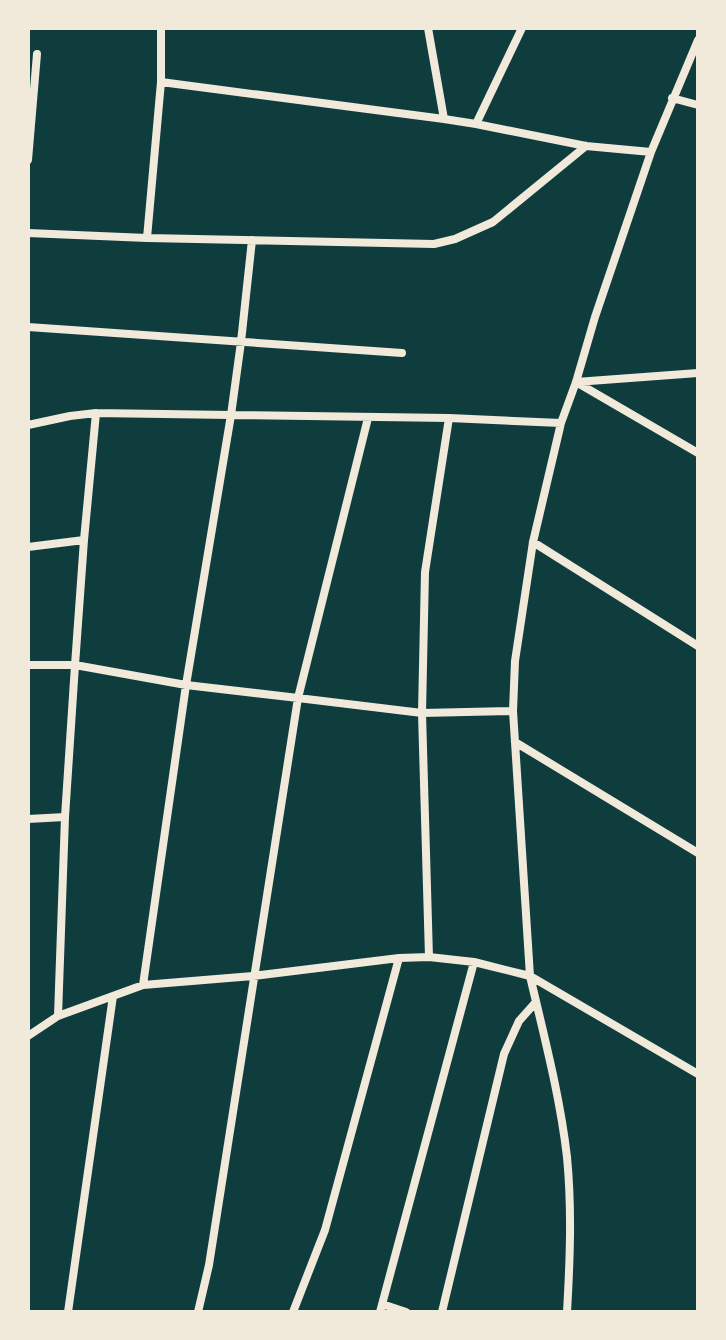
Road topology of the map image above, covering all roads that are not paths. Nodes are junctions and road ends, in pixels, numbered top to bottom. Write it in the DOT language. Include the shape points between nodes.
graph roads {
  1 [pos="161,28"];
  2 [pos="428,28"];
  3 [pos="522,28"];
  4 [pos="698,40"];
  5 [pos="37,54"];
  6 [pos="161,82"];
  7 [pos="672,98"];
  8 [pos="698,105"];
  9 [pos="444,119"];
  10 [pos="476,124"];
  11 [pos="586,146"];
  12 [pos="651,152"];
  13 [pos="28,160"];
  14 [pos="28,233"];
  15 [pos="147,238"];
  16 [pos="252,240"];
  17 [pos="28,327"];
  18 [pos="241,342"];
  19 [pos="402,353"];
  20 [pos="698,373"];
  21 [pos="576,382"];
  22 [pos="96,413"];
  23 [pos="231,415"];
  24 [pos="368,418"];
  25 [pos="449,418"];
  26 [pos="561,423"];
  27 [pos="28,425"];
  28 [pos="698,453"];
  29 [pos="84,540"];
  30 [pos="533,542"];
  31 [pos="28,547"];
  32 [pos="698,646"];
  33 [pos="28,665"];
  34 [pos="75,665"];
  35 [pos="186,685"];
  36 [pos="298,698"];
  37 [pos="513,711"];
  38 [pos="422,713"];
  39 [pos="515,742"];
  40 [pos="65,817"];
  41 [pos="28,819"];
  42 [pos="698,853"];
  43 [pos="429,957"];
  44 [pos="399,958"];
  45 [pos="474,962"];
  46 [pos="253,976"];
  47 [pos="530,976"];
  48 [pos="143,985"];
  49 [pos="113,996"];
  50 [pos="536,1002"];
  51 [pos="58,1016"];
  52 [pos="28,1036"];
  53 [pos="698,1074"];
  54 [pos="381,1308"];
  55 [pos="68,1312"];
  56 [pos="198,1312"];
  57 [pos="293,1312"];
  58 [pos="406,1312"];
  59 [pos="442,1312"];
  60 [pos="567,1312"];
  1 -- 6 [label="street"];
  2 -- 9 [label="street"];
  3 -- 10 [label="street"];
  4 -- 7 [label="street"];
  5 -- 13 [label="street"];
  6 -- 9 [label="street"];
  6 -- 15 [label="street"];
  7 -- 8 [label="street"];
  7 -- 12 [label="street"];
  9 -- 10 [label="street"];
  10 -- 11 [label="street"];
  11 -- 12 [label="street"];
  11 -- 16 [label="street" via="493,222 455,239 434,244"];
  12 -- 21 [label="street"];
  14 -- 15 [label="street"];
  15 -- 16 [label="street"];
  16 -- 18 [label="street"];
  17 -- 18 [label="street"];
  18 -- 19 [label="street"];
  18 -- 23 [label="street"];
  20 -- 21 [label="street"];
  21 -- 26 [label="street"];
  21 -- 28 [label="street"];
  22 -- 23 [label="street"];
  22 -- 27 [label="street"];
  22 -- 29 [label="street"];
  23 -- 24 [label="street"];
  23 -- 35 [label="street"];
  24 -- 25 [label="street"];
  24 -- 36 [label="street"];
  25 -- 26 [label="street"];
  25 -- 38 [label="street" via="425,572"];
  26 -- 30 [label="street"];
  29 -- 31 [label="street"];
  29 -- 34 [label="street"];
  30 -- 32 [label="street"];
  30 -- 37 [label="street"];
  33 -- 34 [label="street"];
  34 -- 35 [label="street"];
  34 -- 40 [label="street"];
  35 -- 36 [label="street"];
  35 -- 48 [label="street"];
  36 -- 38 [label="street"];
  36 -- 46 [label="street"];
  37 -- 38 [label="street"];
  37 -- 39 [label="street"];
  38 -- 43 [label="street"];
  39 -- 42 [label="street"];
  39 -- 47 [label="street"];
  40 -- 41 [label="street"];
  40 -- 51 [label="street"];
  43 -- 44 [label="street"];
  43 -- 45 [label="street"];
  44 -- 46 [label="street"];
  44 -- 57 [label="street" via="325,1230"];
  45 -- 47 [label="street"];
  45 -- 54 [label="street"];
  46 -- 48 [label="street"];
  46 -- 56 [label="street"];
  47 -- 50 [label="street"];
  47 -- 53 [label="street"];
  48 -- 49 [label="street"];
  49 -- 51 [label="street"];
  49 -- 55 [label="street"];
  50 -- 59 [label="street" via="519,1021 504,1054"];
  50 -- 60 [label="street" via="567,1158"];
  51 -- 52 [label="street"];
  54 -- 58 [label="street"];
}
